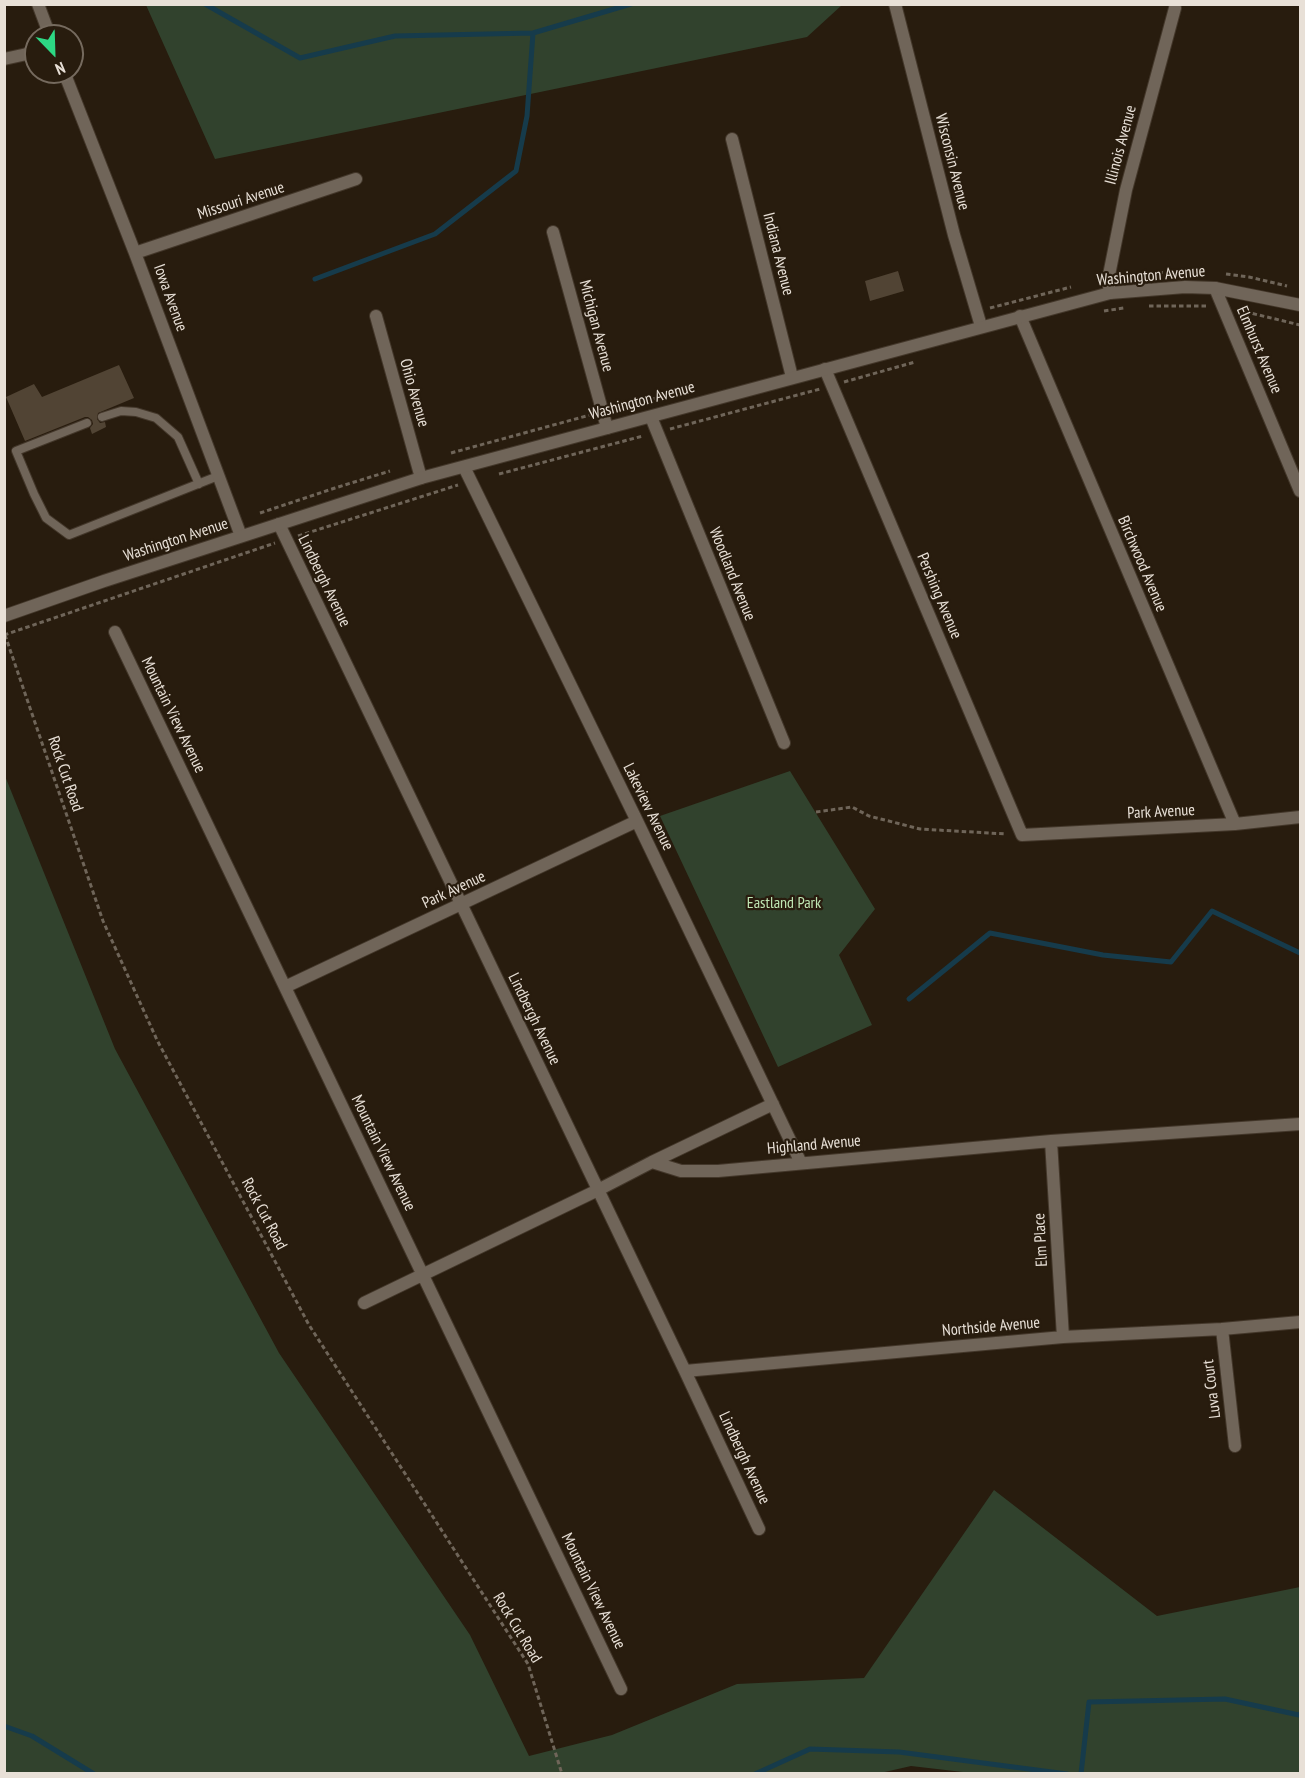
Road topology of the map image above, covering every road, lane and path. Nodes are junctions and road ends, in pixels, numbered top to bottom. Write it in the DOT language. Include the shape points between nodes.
graph roads {
  1 [pos="38,4"];
  2 [pos="895,4"];
  3 [pos="1175,8"];
  4 [pos="46,24"];
  5 [pos="24,54"];
  6 [pos="4,58"];
  7 [pos="69,84"];
  8 [pos="732,139"];
  9 [pos="356,179"];
  10 [pos="553,232"];
  11 [pos="135,253"];
  12 [pos="1215,288"];
  13 [pos="1110,293"];
  14 [pos="1300,305"];
  15 [pos="1149,306"];
  16 [pos="1223,306"];
  17 [pos="1128,307"];
  18 [pos="1099,312"];
  19 [pos="376,316"];
  20 [pos="1020,316"];
  21 [pos="1300,325"];
  22 [pos="981,326"];
  23 [pos="923,360"];
  24 [pos="825,369"];
  25 [pos="792,377"];
  26 [pos="832,385"];
  27 [pos="102,417"];
  28 [pos="651,417"];
  29 [pos="87,423"];
  30 [pos="607,428"];
  31 [pos="656,432"];
  32 [pos="464,467"];
  33 [pos="218,476"];
  34 [pos="421,478"];
  35 [pos="471,481"];
  36 [pos="199,484"];
  37 [pos="1300,490"];
  38 [pos="279,524"];
  39 [pos="240,536"];
  40 [pos="286,540"];
  41 [pos="4,616"];
  42 [pos="115,632"];
  43 [pos="5,635"];
  44 [pos="784,742"];
  45 [pos="816,812"];
  46 [pos="1300,817"];
  47 [pos="637,821"];
  48 [pos="1235,825"];
  49 [pos="1022,836"];
  50 [pos="461,904"];
  51 [pos="285,987"];
  52 [pos="773,1104"];
  53 [pos="1300,1124"];
  54 [pos="1051,1141"];
  55 [pos="652,1162"];
  56 [pos="801,1163"];
  57 [pos="598,1190"];
  58 [pos="423,1273"];
  59 [pos="364,1303"];
  60 [pos="1300,1322"];
  61 [pos="1222,1329"];
  62 [pos="1063,1337"];
  63 [pos="686,1371"];
  64 [pos="1236,1446"];
  65 [pos="759,1529"];
  66 [pos="621,1689"];
  67 [pos="562,1773"];
  1 -- 4 [label="street"];
  2 -- 22 [label="street, Wisconsin Avenue"];
  3 -- 13 [label="street, Illinois Avenue" via="1126,190 1108,280"];
  5 -- 6 [label="street"];
  7 -- 11 [label="street, Iowa Avenue"];
  8 -- 25 [label="street, Indiana Avenue"];
  9 -- 11 [label="street, Missouri Avenue"];
  10 -- 30 [label="street, Michigan Avenue"];
  11 -- 33 [label="street, Iowa Avenue"];
  12 -- 13 [label="street, Washington Avenue"];
  12 -- 14 [label="street, Washington Avenue"];
  12 -- 16 [label="street, Elmhurst Avenue"];
  13 -- 20 [label="street, Washington Avenue"];
  15 -- 16 [label="path"];
  16 -- 21 [label="path"];
  16 -- 37 [label="street, Elmhurst Avenue"];
  17 -- 18 [label="path"];
  19 -- 34 [label="street, Ohio Avenue"];
  20 -- 22 [label="street, Washington Avenue"];
  20 -- 48 [label="street, Birchwood Avenue"];
  22 -- 24 [label="street, Washington Avenue"];
  23 -- 26 [label="path"];
  24 -- 25 [label="street, Washington Avenue"];
  24 -- 26 [label="street, Pershing Avenue"];
  25 -- 28 [label="street, Washington Avenue"];
  26 -- 31 [label="path"];
  26 -- 49 [label="street, Pershing Avenue"];
  27 -- 36 [label="lane" via="121,411 156,418 178,437"];
  28 -- 30 [label="street, Washington Avenue"];
  28 -- 31 [label="street, Woodland Avenue"];
  29 -- 36 [label="lane" via="16,451 46,518 69,535"];
  30 -- 32 [label="street, Washington Avenue"];
  31 -- 35 [label="path"];
  31 -- 44 [label="street, Woodland Avenue"];
  32 -- 34 [label="street, Washington Avenue"];
  32 -- 35 [label="street, Lakeview Avenue"];
  33 -- 36 [label="lane"];
  33 -- 39 [label="street, Iowa Avenue"];
  34 -- 38 [label="street, Washington Avenue"];
  35 -- 40 [label="path"];
  35 -- 47 [label="street, Lakeview Avenue"];
  38 -- 39 [label="street, Washington Avenue"];
  38 -- 40 [label="street, Lindbergh Avenue"];
  39 -- 41 [label="street, Washington Avenue"];
  40 -- 43 [label="path"];
  40 -- 50 [label="street, Lindbergh Avenue"];
  42 -- 51 [label="street, Mountain View Avenue"];
  43 -- 67 [label="path, Rock Cut Road" via="103,921 157,1040 309,1325 528,1664"];
  45 -- 49 [label="path" via="852,807 869,816 920,830"];
  46 -- 48 [label="street, Park Avenue"];
  47 -- 50 [label="street, Park Avenue"];
  47 -- 52 [label="street, Lakeview Avenue"];
  48 -- 49 [label="street, Park Avenue"];
  50 -- 51 [label="street, Park Avenue"];
  50 -- 57 [label="street, Lindbergh Avenue"];
  51 -- 58 [label="street, Mountain View Avenue"];
  52 -- 55 [label="street"];
  52 -- 56 [label="street, Lakeview Avenue"];
  53 -- 54 [label="street, Highland Avenue"];
  54 -- 56 [label="street, Highland Avenue"];
  54 -- 62 [label="street, Elm Place"];
  55 -- 56 [label="street, Highland Avenue" via="681,1171"];
  55 -- 57 [label="street"];
  57 -- 58 [label="street"];
  57 -- 63 [label="street, Lindbergh Avenue"];
  58 -- 59 [label="street"];
  58 -- 66 [label="street, Mountain View Avenue"];
  60 -- 61 [label="street, Northside Avenue"];
  61 -- 62 [label="street, Northside Avenue"];
  61 -- 64 [label="street, Luva Court"];
  62 -- 63 [label="street, Northside Avenue"];
  63 -- 65 [label="street, Lindbergh Avenue"];
}
